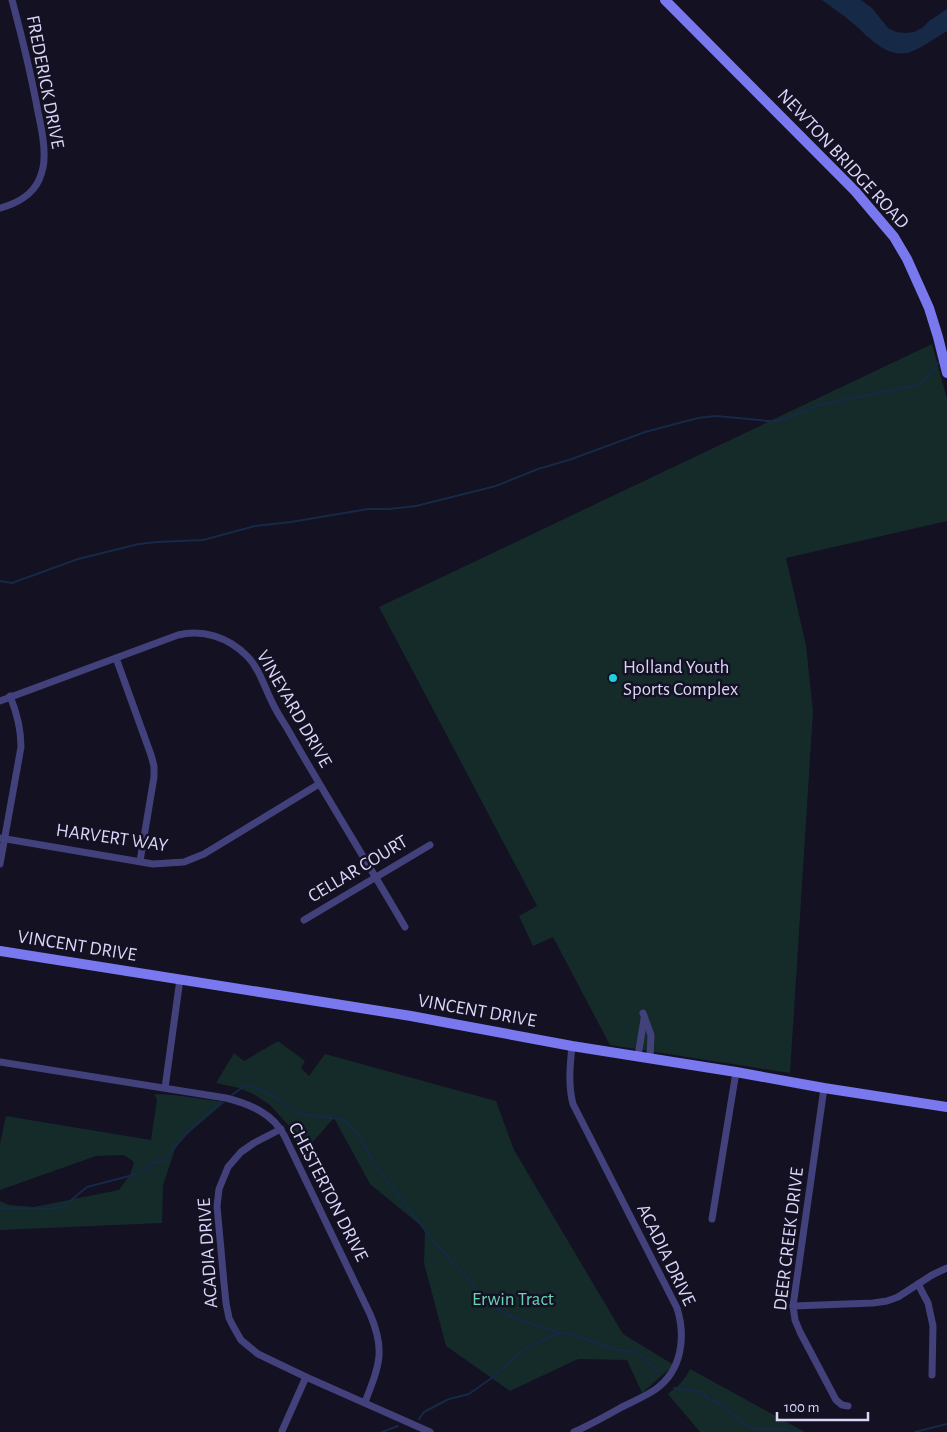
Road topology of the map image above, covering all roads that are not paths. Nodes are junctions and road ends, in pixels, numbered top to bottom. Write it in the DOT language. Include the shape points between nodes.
graph roads {
  1 [pos="12,0"];
  2 [pos="665,0"];
  3 [pos="0,208"];
  4 [pos="947,373"];
  5 [pos="116,658"];
  6 [pos="10,696"];
  7 [pos="0,700"];
  8 [pos="319,784"];
  9 [pos="2,839"];
  10 [pos="430,845"];
  11 [pos="140,862"];
  12 [pos="0,864"];
  13 [pos="376,878"];
  14 [pos="304,920"];
  15 [pos="405,927"];
  16 [pos="0,951"];
  17 [pos="180,980"];
  18 [pos="572,1046"];
  19 [pos="638,1056"];
  20 [pos="650,1058"];
  21 [pos="0,1062"];
  22 [pos="736,1072"];
  23 [pos="165,1088"];
  24 [pos="824,1088"];
  25 [pos="947,1107"];
  26 [pos="281,1129"];
  27 [pos="712,1219"];
  28 [pos="947,1268"];
  29 [pos="918,1284"];
  30 [pos="793,1306"];
  31 [pos="932,1375"];
  32 [pos="306,1377"];
  33 [pos="365,1402"];
  34 [pos="848,1406"];
  35 [pos="282,1431"];
  36 [pos="430,1432"];
  37 [pos="574,1432"];
  1 -- 3 [label="street, FREDERICK DRIVE" via="31,76 44,159 40,179 29,194"];
  2 -- 4 [label="street, NEWTON BRIDGE ROAD" via="855,192 894,237 929,308"];
  5 -- 6 [label="street, VINEYARD DRIVE"];
  5 -- 8 [label="street, VINEYARD DRIVE" via="186,633 215,635 231,643 256,667 273,704"];
  5 -- 11 [label="street" via="154,766"];
  6 -- 7 [label="street, VINEYARD DRIVE"];
  6 -- 9 [label="street" via="17,712 21,746"];
  8 -- 11 [label="street, HARVERT WAY" via="204,854 170,864"];
  8 -- 13 [label="street, VINEYARD DRIVE"];
  9 -- 11 [label="street, HARVERT WAY"];
  9 -- 12 [label="street"];
  10 -- 13 [label="street, CELLAR COURT"];
  13 -- 14 [label="street, CELLAR COURT"];
  13 -- 15 [label="street, VINEYARD DRIVE"];
  16 -- 17 [label="street, VINCENT DRIVE"];
  17 -- 18 [label="street, VINCENT DRIVE" via="411,1016"];
  17 -- 23 [label="street"];
  18 -- 19 [label="street, VINCENT DRIVE"];
  18 -- 37 [label="street, ACADIA DRIVE" via="569,1074 573,1104 676,1308 682,1334 678,1361 664,1382 648,1394"];
  19 -- 20 [label="street, VINCENT DRIVE"];
  19 -- 20 [label="street" via="643,1013 651,1035"];
  20 -- 22 [label="street, VINCENT DRIVE"];
  21 -- 23 [label="street, CHESTERTON DRIVE"];
  22 -- 24 [label="street, VINCENT DRIVE"];
  22 -- 27 [label="street"];
  23 -- 26 [label="street, CHESTERTON DRIVE" via="245,1104 266,1114"];
  24 -- 25 [label="street, VINCENT DRIVE"];
  24 -- 30 [label="street, DEER CREEK DRIVE"];
  26 -- 32 [label="street, ACADIA DRIVE" via="240,1152 222,1181 217,1206 224,1283 229,1318 241,1340 258,1354"];
  26 -- 33 [label="street, CHESTERTON DRIVE" via="378,1335 378,1365"];
  28 -- 29 [label="street"];
  29 -- 30 [label="street" via="887,1301"];
  29 -- 31 [label="street" via="928,1303 933,1326"];
  30 -- 34 [label="street, DEER CREEK DRIVE" via="800,1332 836,1400"];
  32 -- 33 [label="street, ACADIA DRIVE"];
  32 -- 35 [label="street"];
  33 -- 36 [label="street, ACADIA DRIVE"];
}
